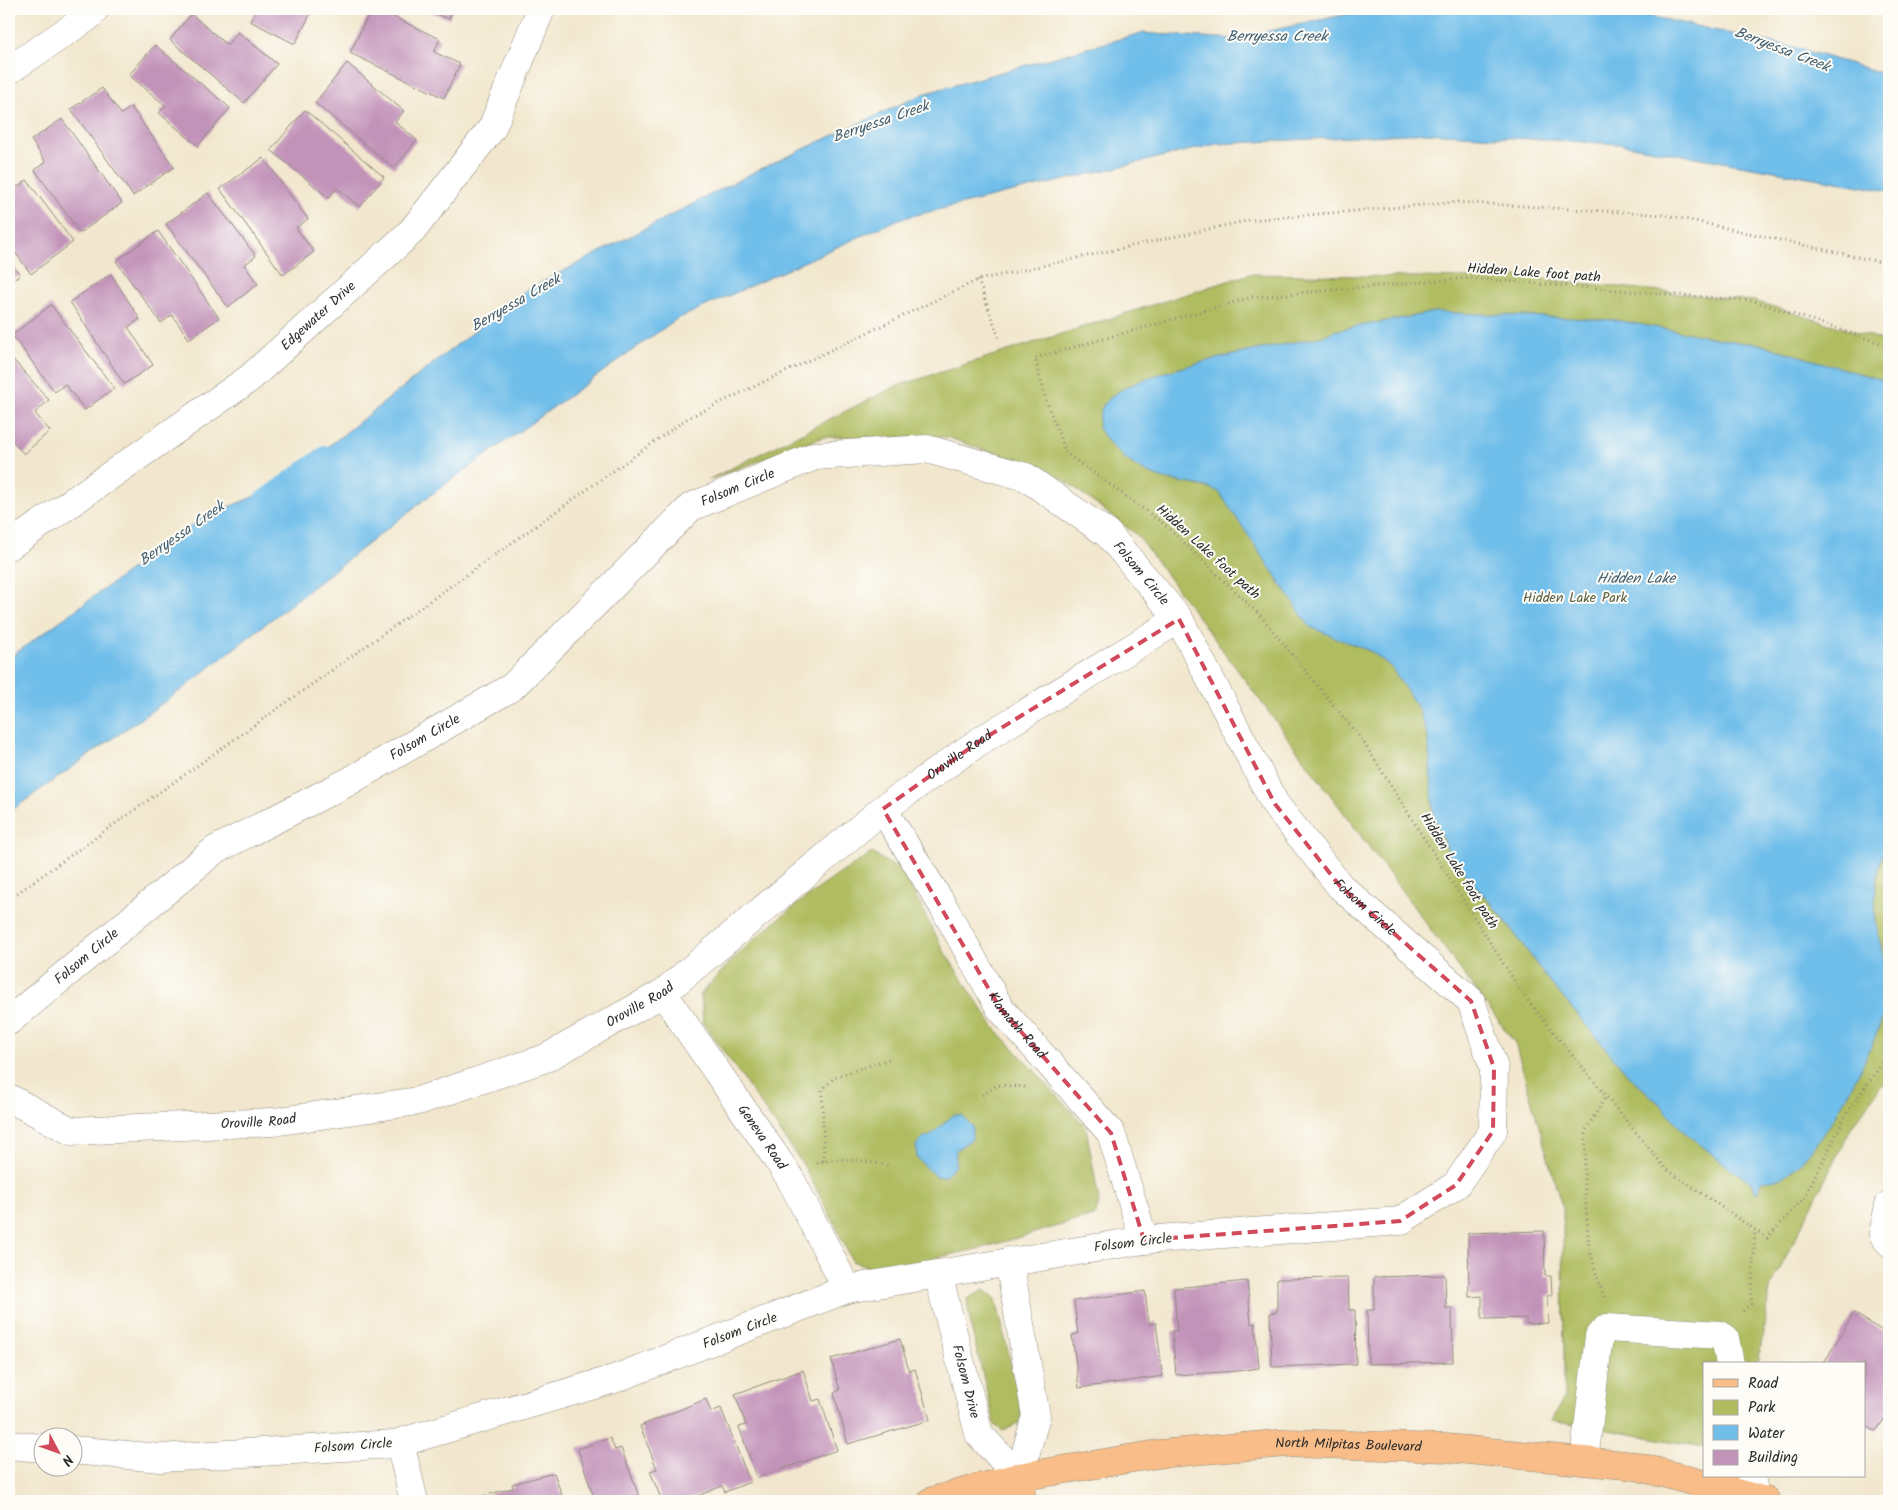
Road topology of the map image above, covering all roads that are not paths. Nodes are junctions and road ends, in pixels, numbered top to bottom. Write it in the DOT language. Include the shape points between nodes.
graph roads {
  1 [pos="95,9"];
  2 [pos="541,9"];
  3 [pos="9,70"];
  4 [pos="9,546"];
  5 [pos="1179,619"];
  6 [pos="883,809"];
  7 [pos="663,993"];
  8 [pos="9,1021"];
  9 [pos="9,1098"];
  10 [pos="1889,1204"];
  11 [pos="1144,1240"];
  12 [pos="1889,1242"];
  13 [pos="1009,1261"];
  14 [pos="938,1274"];
  15 [pos="847,1289"];
  16 [pos="1730,1362"];
  17 [pos="400,1442"];
  18 [pos="9,1445"];
  19 [pos="32,1447"];
  20 [pos="82,1451"];
  21 [pos="1584,1461"];
  22 [pos="1020,1489"];
  23 [pos="1758,1492"];
  24 [pos="414,1501"];
  25 [pos="932,1501"];
  1 -- 3 [label="street"];
  2 -- 4 [label="street, Edgewater Drive" via="492,128 412,231 250,378"];
  5 -- 6 [label="street, Oroville Road" via="980,741"];
  5 -- 8 [label="street, Folsom Circle" via="1108,534 1026,477 927,448 815,456 690,508 512,687 348,782 215,850"];
  5 -- 11 [label="street, Folsom Circle" via="1275,804 1340,886 1471,1001 1494,1068 1493,1131 1456,1185 1400,1221"];
  6 -- 7 [label="street, Oroville Road"];
  6 -- 11 [label="street, Klamath Road" via="943,906 1000,1008 1111,1133"];
  7 -- 9 [label="street, Oroville Road" via="546,1058 418,1101 273,1122 71,1131"];
  7 -- 15 [label="street, Geneva Road" via="790,1178"];
  10 -- 12 [label="street" via="1883,1234"];
  11 -- 13 [label="street, Folsom Circle"];
  13 -- 14 [label="street, Folsom Circle"];
  13 -- 22 [label="street" via="1036,1416"];
  14 -- 15 [label="street, Folsom Circle"];
  14 -- 22 [label="street, Folsom Drive" via="979,1434"];
  15 -- 17 [label="street, Folsom Circle" via="614,1379"];
  16 -- 21 [label="street" via="1725,1338 1720,1334 1607,1328 1600,1336"];
  17 -- 20 [label="street, Folsom Circle" via="160,1458"];
  17 -- 24 [label="street"];
  18 -- 19 [label="street"];
  21 -- 22 [label="main road, North Milpitas Boulevard" via="1446,1448 1287,1443 1158,1454"];
  21 -- 23 [label="main road, North Milpitas Boulevard" via="1636,1466"];
  22 -- 25 [label="main road, North Milpitas Boulevard"];
}
